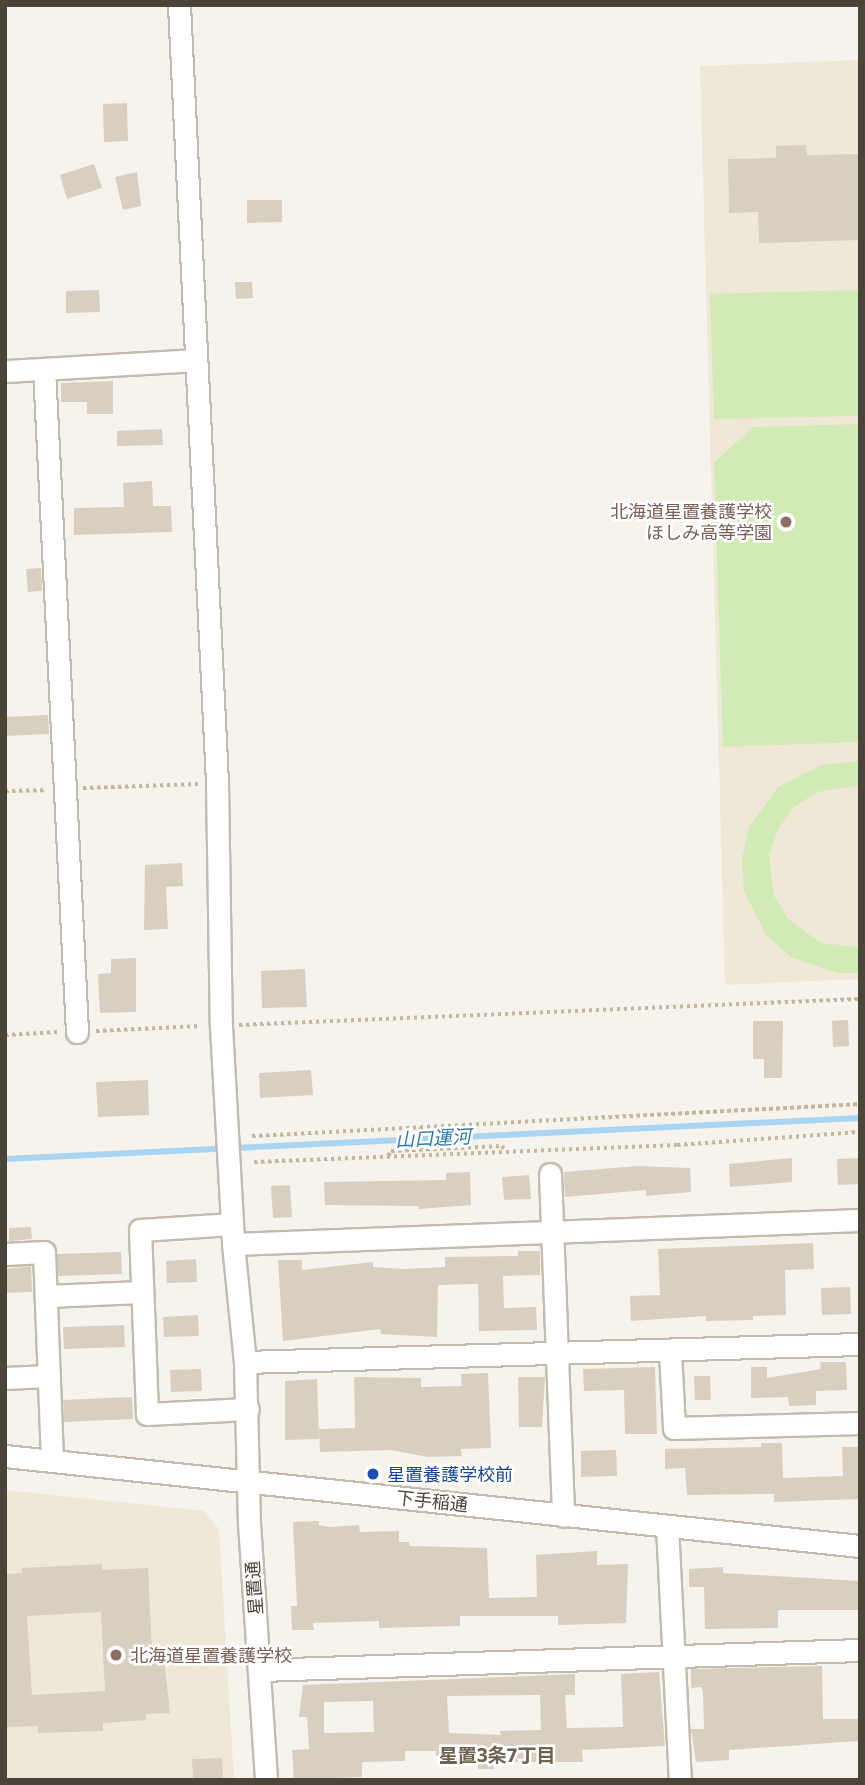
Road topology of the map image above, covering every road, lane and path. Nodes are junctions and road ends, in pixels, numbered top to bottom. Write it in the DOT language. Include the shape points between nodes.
graph roads {
  1 [pos="179,5"];
  2 [pos="196,360"];
  3 [pos="44,369"];
  4 [pos="5,372"];
  5 [pos="217,783"];
  6 [pos="64,789"];
  7 [pos="5,791"];
  8 [pos="860,999"];
  9 [pos="221,1026"];
  10 [pos="77,1032"];
  11 [pos="5,1035"];
  12 [pos="860,1104"];
  13 [pos="421,1127"];
  14 [pos="860,1132"];
  15 [pos="252,1136"];
  16 [pos="422,1149"];
  17 [pos="507,1152"];
  18 [pos="388,1156"];
  19 [pos="254,1162"];
  20 [pos="550,1174"];
  21 [pos="860,1220"];
  22 [pos="553,1232"];
  23 [pos="232,1234"];
  24 [pos="5,1254"];
  25 [pos="142,1292"];
  26 [pos="46,1296"];
  27 [pos="860,1344"];
  28 [pos="670,1351"];
  29 [pos="557,1355"];
  30 [pos="246,1362"];
  31 [pos="49,1376"];
  32 [pos="5,1378"];
  33 [pos="248,1409"];
  34 [pos="860,1423"];
  35 [pos="5,1456"];
  36 [pos="52,1460"];
  37 [pos="251,1481"];
  38 [pos="563,1516"];
  39 [pos="667,1526"];
  40 [pos="860,1546"];
  41 [pos="860,1650"];
  42 [pos="673,1658"];
  43 [pos="260,1670"];
  44 [pos="266,1780"];
  45 [pos="680,1780"];
  1 -- 2 [label="street, 星置通"];
  2 -- 3 [label="street"];
  2 -- 5 [label="street, 星置通"];
  3 -- 4 [label="street"];
  3 -- 6 [label="street"];
  5 -- 6 [label="path"];
  5 -- 9 [label="street, 星置通"];
  6 -- 7 [label="path"];
  6 -- 10 [label="street"];
  8 -- 9 [label="path"];
  9 -- 10 [label="path"];
  9 -- 23 [label="street, 星置通"];
  10 -- 11 [label="path"];
  12 -- 13 [label="path"];
  13 -- 15 [label="path"];
  13 -- 16 [label="path"];
  14 -- 17 [label="path"];
  16 -- 17 [label="path" via="502,1146"];
  16 -- 18 [label="path" via="391,1151"];
  17 -- 18 [label="path"];
  18 -- 19 [label="path"];
  20 -- 22 [label="street"];
  21 -- 22 [label="street"];
  22 -- 23 [label="street"];
  22 -- 29 [label="street"];
  23 -- 25 [label="street" via="140,1230"];
  23 -- 30 [label="street, 星置通"];
  24 -- 26 [label="street" via="44,1252"];
  25 -- 26 [label="street"];
  25 -- 33 [label="street" via="147,1413"];
  26 -- 31 [label="street"];
  27 -- 28 [label="street"];
  28 -- 29 [label="street"];
  28 -- 34 [label="street" via="674,1428"];
  29 -- 30 [label="street"];
  29 -- 38 [label="street"];
  30 -- 33 [label="street, 星置通"];
  31 -- 32 [label="street"];
  31 -- 36 [label="street"];
  33 -- 37 [label="street, 星置通"];
  35 -- 36 [label="street, 下手稲通"];
  36 -- 37 [label="street, 下手稲通"];
  37 -- 38 [label="street, 下手稲通"];
  37 -- 43 [label="street, 星置通" via="249,1523"];
  38 -- 39 [label="street, 下手稲通"];
  39 -- 40 [label="street, 下手稲通"];
  39 -- 42 [label="street"];
  41 -- 42 [label="street"];
  42 -- 43 [label="street"];
  42 -- 45 [label="street"];
  43 -- 44 [label="street, 星置通"];
}
